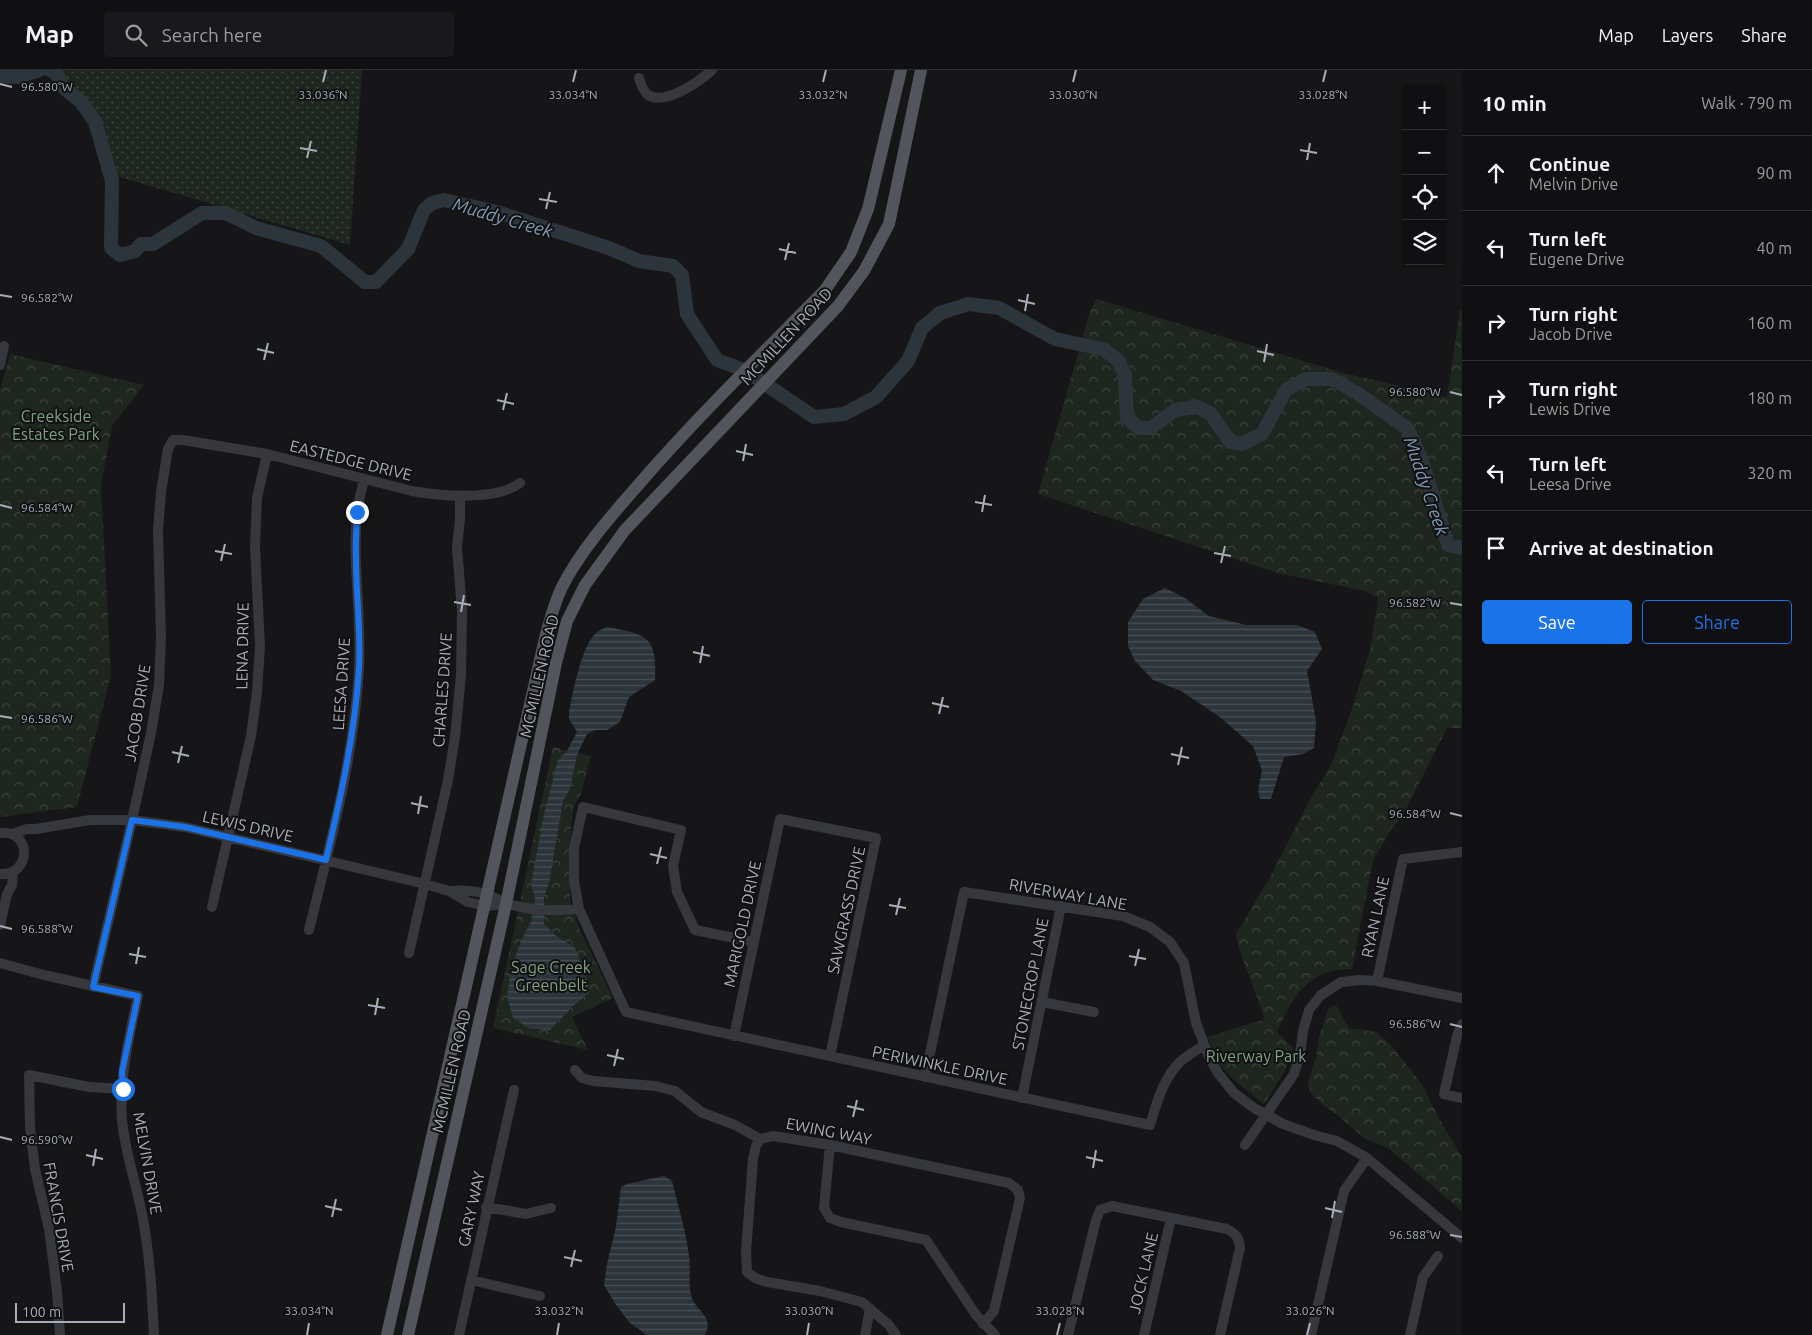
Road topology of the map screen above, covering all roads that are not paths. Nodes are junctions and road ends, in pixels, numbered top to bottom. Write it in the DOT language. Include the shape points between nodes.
graph roads {
  1 [pos="712,70"];
  2 [pos="901,70"];
  3 [pos="921,70"];
  4 [pos="639,78"];
  5 [pos="4,346"];
  6 [pos="0,365"];
  7 [pos="173,440"];
  8 [pos="267,454"];
  9 [pos="364,479"];
  10 [pos="520,483"];
  11 [pos="460,496"];
  12 [pos="780,819"];
  13 [pos="132,820"];
  14 [pos="36,829"];
  15 [pos="0,833"];
  16 [pos="12,834"];
  17 [pos="228,837"];
  18 [pos="23,844"];
  19 [pos="1462,852"];
  20 [pos="326,860"];
  21 [pos="13,872"];
  22 [pos="0,874"];
  23 [pos="425,884"];
  24 [pos="7,894"];
  25 [pos="487,900"];
  26 [pos="506,904"];
  27 [pos="1061,906"];
  28 [pos="212,907"];
  29 [pos="579,909"];
  30 [pos="0,925"];
  31 [pos="309,930"];
  32 [pos="754,942"];
  33 [pos="409,953"];
  34 [pos="0,963"];
  35 [pos="1377,981"];
  36 [pos="93,987"];
  37 [pos="1462,998"];
  38 [pos="1042,1002"];
  39 [pos="1094,1012"];
  40 [pos="1462,1024"];
  41 [pos="734,1036"];
  42 [pos="1204,1045"];
  43 [pos="830,1056"];
  44 [pos="574,1070"];
  45 [pos="925,1077"];
  46 [pos="123,1089"];
  47 [pos="514,1090"];
  48 [pos="1022,1098"];
  49 [pos="1462,1098"];
  50 [pos="1266,1115"];
  51 [pos="760,1140"];
  52 [pos="830,1145"];
  53 [pos="1245,1145"];
  54 [pos="1367,1158"];
  55 [pos="486,1207"];
  56 [pos="550,1208"];
  57 [pos="1171,1218"];
  58 [pos="1462,1238"];
  59 [pos="1438,1256"];
  60 [pos="471,1280"];
  61 [pos="540,1296"];
  62 [pos="870,1309"];
  63 [pos="983,1324"];
  64 [pos="60,1335"];
  65 [pos="154,1335"];
  66 [pos="387,1335"];
  67 [pos="408,1335"];
  68 [pos="459,1335"];
  69 [pos="865,1335"];
  70 [pos="896,1335"];
  71 [pos="995,1335"];
  72 [pos="1068,1335"];
  73 [pos="1144,1335"];
  74 [pos="1220,1335"];
  75 [pos="1311,1335"];
  76 [pos="1410,1335"];
  1 -- 4 [label="street" via="693,85 661,99 649,96"];
  2 -- 25 [label="main road, MCMILLEN ROAD" via="868,209 851,252 837,274 656,464 590,544 562,588 545,638"];
  3 -- 26 [label="main road, MCMILLEN ROAD" via="889,224 864,271 838,306 625,530 585,585 567,621"];
  5 -- 6 [label="street"];
  7 -- 8 [label="street, EASTEDGE DRIVE"];
  7 -- 13 [label="street, JACOB DRIVE" via="168,449 158,531 159,685"];
  8 -- 9 [label="street, EASTEDGE DRIVE"];
  8 -- 17 [label="street, LENA DRIVE" via="257,498 254,546 260,646 257,692 252,736"];
  9 -- 11 [label="street, EASTEDGE DRIVE" via="412,491"];
  9 -- 20 [label="street, LEESA DRIVE" via="357,512 360,616 354,726"];
  10 -- 11 [label="street, EASTEDGE DRIVE" via="500,493"];
  11 -- 23 [label="street, CHARLES DRIVE" via="457,548 462,611 461,684 456,737"];
  12 -- 32 [label="street, MARIGOLD DRIVE"];
  12 -- 43 [label="street, SAWGRASS DRIVE" via="876,838"];
  13 -- 14 [label="street, LEWIS DRIVE" via="90,820"];
  13 -- 17 [label="street, LEWIS DRIVE"];
  13 -- 36 [label="street, JACOB DRIVE"];
  14 -- 16 [label="street, LEWIS DRIVE"];
  14 -- 18 [label="street"];
  15 -- 16 [label="street, LEWIS DRIVE"];
  16 -- 18 [label="street"];
  17 -- 20 [label="street, LEWIS DRIVE"];
  17 -- 28 [label="street, LENA DRIVE"];
  18 -- 21 [label="street" via="23,860"];
  19 -- 35 [label="street, RYAN LANE" via="1403,859"];
  20 -- 23 [label="street, LEWIS DRIVE"];
  20 -- 31 [label="street, LEESA DRIVE"];
  21 -- 22 [label="street"];
  21 -- 24 [label="street" via="12,886"];
  22 -- 24 [label="street"];
  23 -- 25 [label="street, LEWIS DRIVE" via="449,892 469,890"];
  23 -- 33 [label="street, CHARLES DRIVE"];
  24 -- 30 [label="street"];
  25 -- 26 [label="street, LEWIS DRIVE"];
  25 -- 66 [label="main road, MCMILLEN ROAD"];
  26 -- 29 [label="street, LEWIS DRIVE" via="549,912"];
  26 -- 67 [label="main road, MCMILLEN ROAD"];
  27 -- 38 [label="street, STONECROP LANE"];
  27 -- 42 [label="street, RIVERWAY LANE" via="1123,916 1150,927 1170,942 1184,963 1196,1023"];
  27 -- 45 [label="street, RIVERWAY LANE" via="964,892"];
  29 -- 32 [label="street" via="574,881 574,848 583,807 681,830 673,866 677,892 695,930"];
  29 -- 41 [label="street, PERIWINKLE DRIVE" via="626,1012"];
  32 -- 41 [label="street, MARIGOLD DRIVE"];
  34 -- 36 [label="street"];
  35 -- 37 [label="street"];
  35 -- 50 [label="street" via="1341,982 1321,995 1309,1010 1294,1074"];
  36 -- 46 [label="street, MELVIN DRIVE" via="138,996 122,1072"];
  38 -- 39 [label="street"];
  38 -- 48 [label="street, STONECROP LANE"];
  40 -- 49 [label="street" via="1444,1094"];
  41 -- 43 [label="street, PERIWINKLE DRIVE"];
  42 -- 48 [label="street, PERIWINKLE DRIVE" via="1182,1060 1169,1076 1159,1094 1150,1125"];
  42 -- 50 [label="street, RIVERWAY LANE" via="1218,1073 1234,1093"];
  43 -- 45 [label="street, PERIWINKLE DRIVE"];
  44 -- 51 [label="street" via="582,1078 675,1091 701,1112 736,1125"];
  45 -- 48 [label="street, PERIWINKLE DRIVE"];
  46 -- 64 [label="street, FRANCIS DRIVE" via="89,1088 29,1075 30,1128 35,1169 49,1229"];
  46 -- 65 [label="street, MELVIN DRIVE" via="122,1121 142,1214 150,1268"];
  47 -- 55 [label="street, GARY WAY"];
  50 -- 53 [label="street"];
  50 -- 54 [label="street, RIVERWAY LANE" via="1283,1124 1337,1141"];
  51 -- 52 [label="street, EWING WAY" via="774,1136"];
  51 -- 62 [label="street" via="753,1158 746,1252 748,1272 755,1278 862,1302"];
  52 -- 63 [label="street" via="824,1208 830,1218 926,1240"];
  52 -- 63 [label="street, EWING WAY" via="1009,1183 1018,1190 1020,1198 994,1311"];
  54 -- 58 [label="street, RIVERWAY LANE"];
  54 -- 75 [label="street" via="1344,1191"];
  55 -- 56 [label="street" via="526,1214"];
  55 -- 60 [label="street, GARY WAY"];
  57 -- 72 [label="street" via="1112,1206 1100,1210"];
  57 -- 73 [label="street, JOCK LANE"];
  57 -- 74 [label="street" via="1226,1229 1235,1233 1239,1240 1240,1248"];
  59 -- 76 [label="street" via="1423,1277"];
  60 -- 61 [label="street"];
  60 -- 68 [label="street, GARY WAY"];
  62 -- 69 [label="street"];
  62 -- 70 [label="street"];
  63 -- 71 [label="street"];
}
